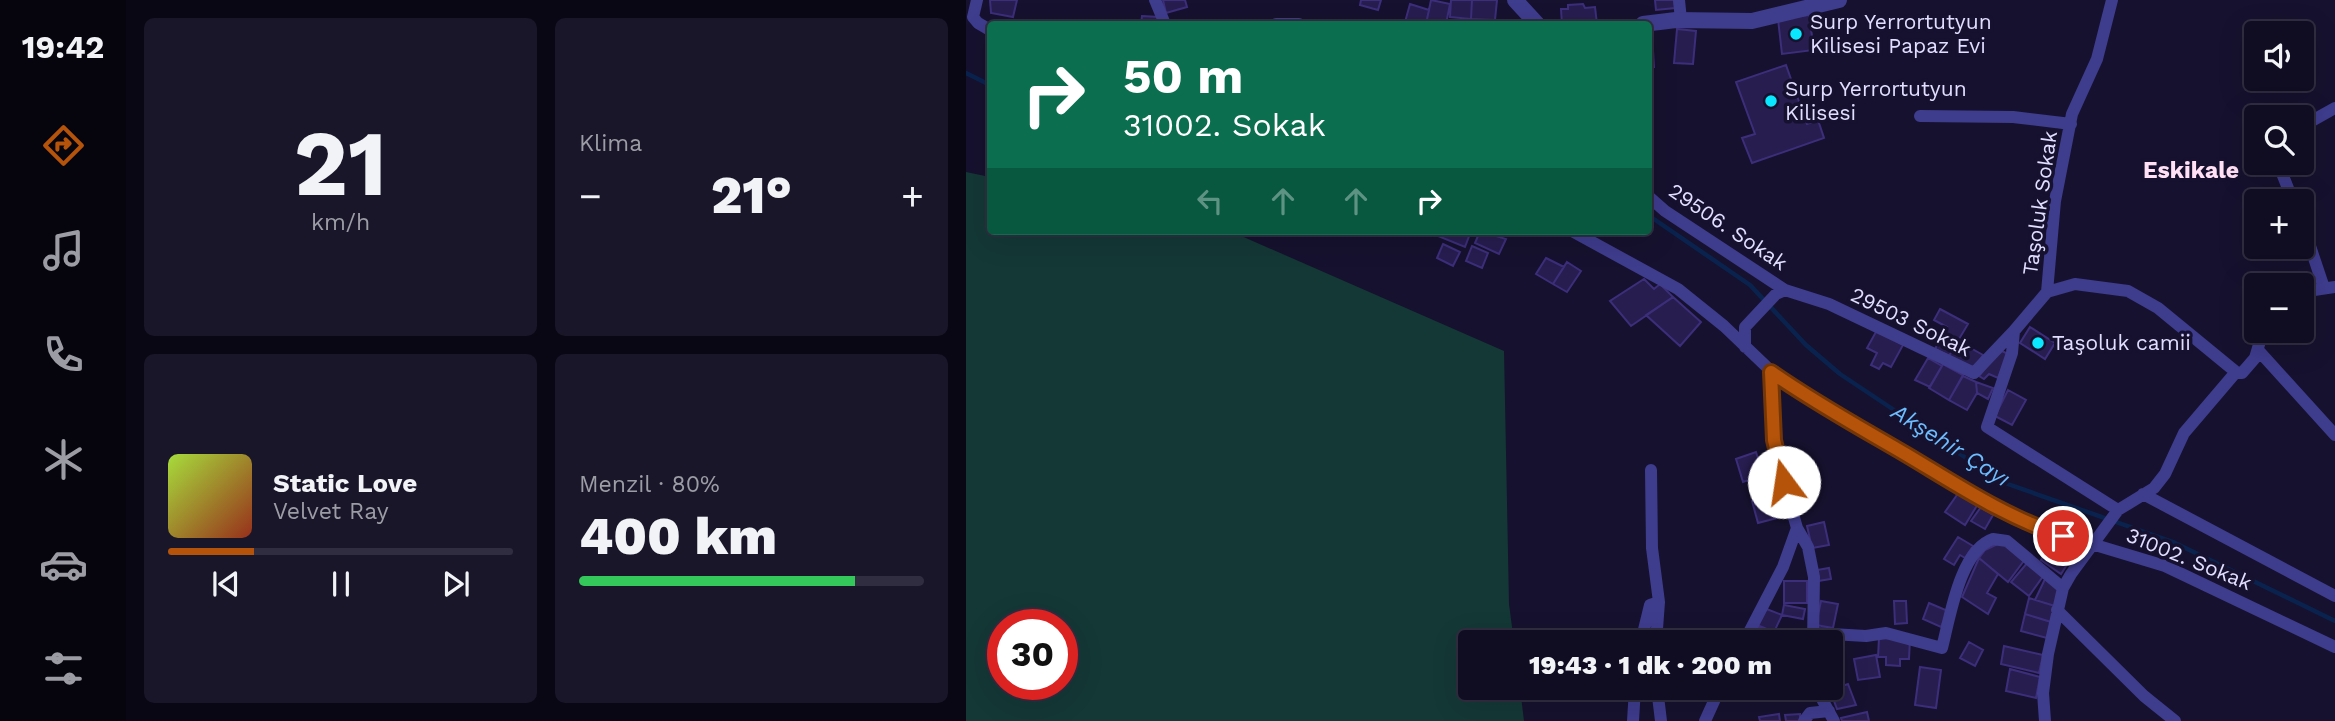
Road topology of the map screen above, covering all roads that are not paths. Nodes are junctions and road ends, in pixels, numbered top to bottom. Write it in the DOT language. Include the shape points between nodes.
graph roads {
  1 [pos="977,0"];
  2 [pos="1155,0"];
  3 [pos="1515,0"];
  4 [pos="1679,0"];
  5 [pos="1839,0"];
  6 [pos="2112,0"];
  7 [pos="1681,20"];
  8 [pos="1164,21"];
  9 [pos="1533,21"];
  10 [pos="1652,23"];
  11 [pos="987,28"];
  12 [pos="2335,108"];
  13 [pos="1920,116"];
  14 [pos="2314,120"];
  15 [pos="2070,124"];
  16 [pos="1652,200"];
  17 [pos="1579,235"];
  18 [pos="2314,251"];
  19 [pos="2329,288"];
  20 [pos="1780,292"];
  21 [pos="2047,292"];
  22 [pos="2014,331"];
  23 [pos="2260,343"];
  24 [pos="1745,346"];
  25 [pos="2258,350"];
  26 [pos="1771,372"];
  27 [pos="2236,372"];
  28 [pos="2335,435"];
  29 [pos="1651,470"];
  30 [pos="2143,494"];
  31 [pos="2118,510"];
  32 [pos="1797,528"];
  33 [pos="2093,544"];
  34 [pos="2063,588"];
  35 [pos="2335,596"];
  36 [pos="1659,602"];
  37 [pos="2057,610"];
  38 [pos="1644,630"];
  39 [pos="1657,630"];
  40 [pos="1750,630"];
  41 [pos="1813,630"];
  42 [pos="1843,637"];
  43 [pos="2335,647"];
  44 [pos="1634,700"];
  45 [pos="1658,700"];
  46 [pos="1715,700"];
  47 [pos="1822,700"];
  48 [pos="1831,716"];
  49 [pos="1633,721"];
  50 [pos="1661,721"];
  51 [pos="1705,721"];
  52 [pos="1804,721"];
  53 [pos="2045,721"];
  54 [pos="2175,721"];
  1 -- 11 [label="street" via="973,17"];
  2 -- 8 [label="street"];
  3 -- 9 [label="street"];
  4 -- 7 [label="street"];
  5 -- 7 [label="street" via="1752,21"];
  6 -- 15 [label="street, Taşoluk Sokak" via="2097,59"];
  7 -- 10 [label="street"];
  12 -- 14 [label="street"];
  13 -- 15 [label="street" via="2013,117"];
  15 -- 21 [label="street, Taşoluk Sokak" via="2054,212"];
  16 -- 20 [label="street, 29506. Sokak"];
  17 -- 24 [label="street, 31002. Sokak" via="1678,289"];
  18 -- 19 [label="street"];
  20 -- 22 [label="street, 29503 Sokak" via="1829,304 1974,373"];
  20 -- 24 [label="street" via="1745,327"];
  21 -- 22 [label="street"];
  21 -- 27 [label="street" via="2075,284 2128,291 2158,308"];
  22 -- 31 [label="street" via="2012,353 1987,427"];
  23 -- 25 [label="street"];
  24 -- 26 [label="street, 31002. Sokak"];
  25 -- 27 [label="street" via="2242,373"];
  25 -- 28 [label="street"];
  26 -- 32 [label="street" via="1777,458"];
  26 -- 33 [label="street, 31002. Sokak" via="1989,506 2025,524"];
  27 -- 30 [label="street" via="2184,433 2165,474"];
  29 -- 36 [label="street" via="1652,548"];
  30 -- 31 [label="street"];
  30 -- 35 [label="street"];
  31 -- 33 [label="street"];
  32 -- 40 [label="street" via="1783,567"];
  32 -- 41 [label="street" via="1808,547 1814,577"];
  33 -- 34 [label="street"];
  33 -- 43 [label="street, 31002. Sokak" via="2127,552 2211,585"];
  34 -- 37 [label="street"];
  34 -- 42 [label="street" via="2007,541 1993,538 1976,551 1965,570 1942,648 1886,633"];
  36 -- 38 [label="street" via="1650,605"];
  36 -- 39 [label="street"];
  37 -- 53 [label="street" via="2045,674"];
  37 -- 54 [label="street"];
  44 -- 49 [label="street"];
  45 -- 50 [label="street"];
  46 -- 51 [label="street"];
  47 -- 48 [label="street"];
  48 -- 52 [label="street" via="1810,713"];
}
